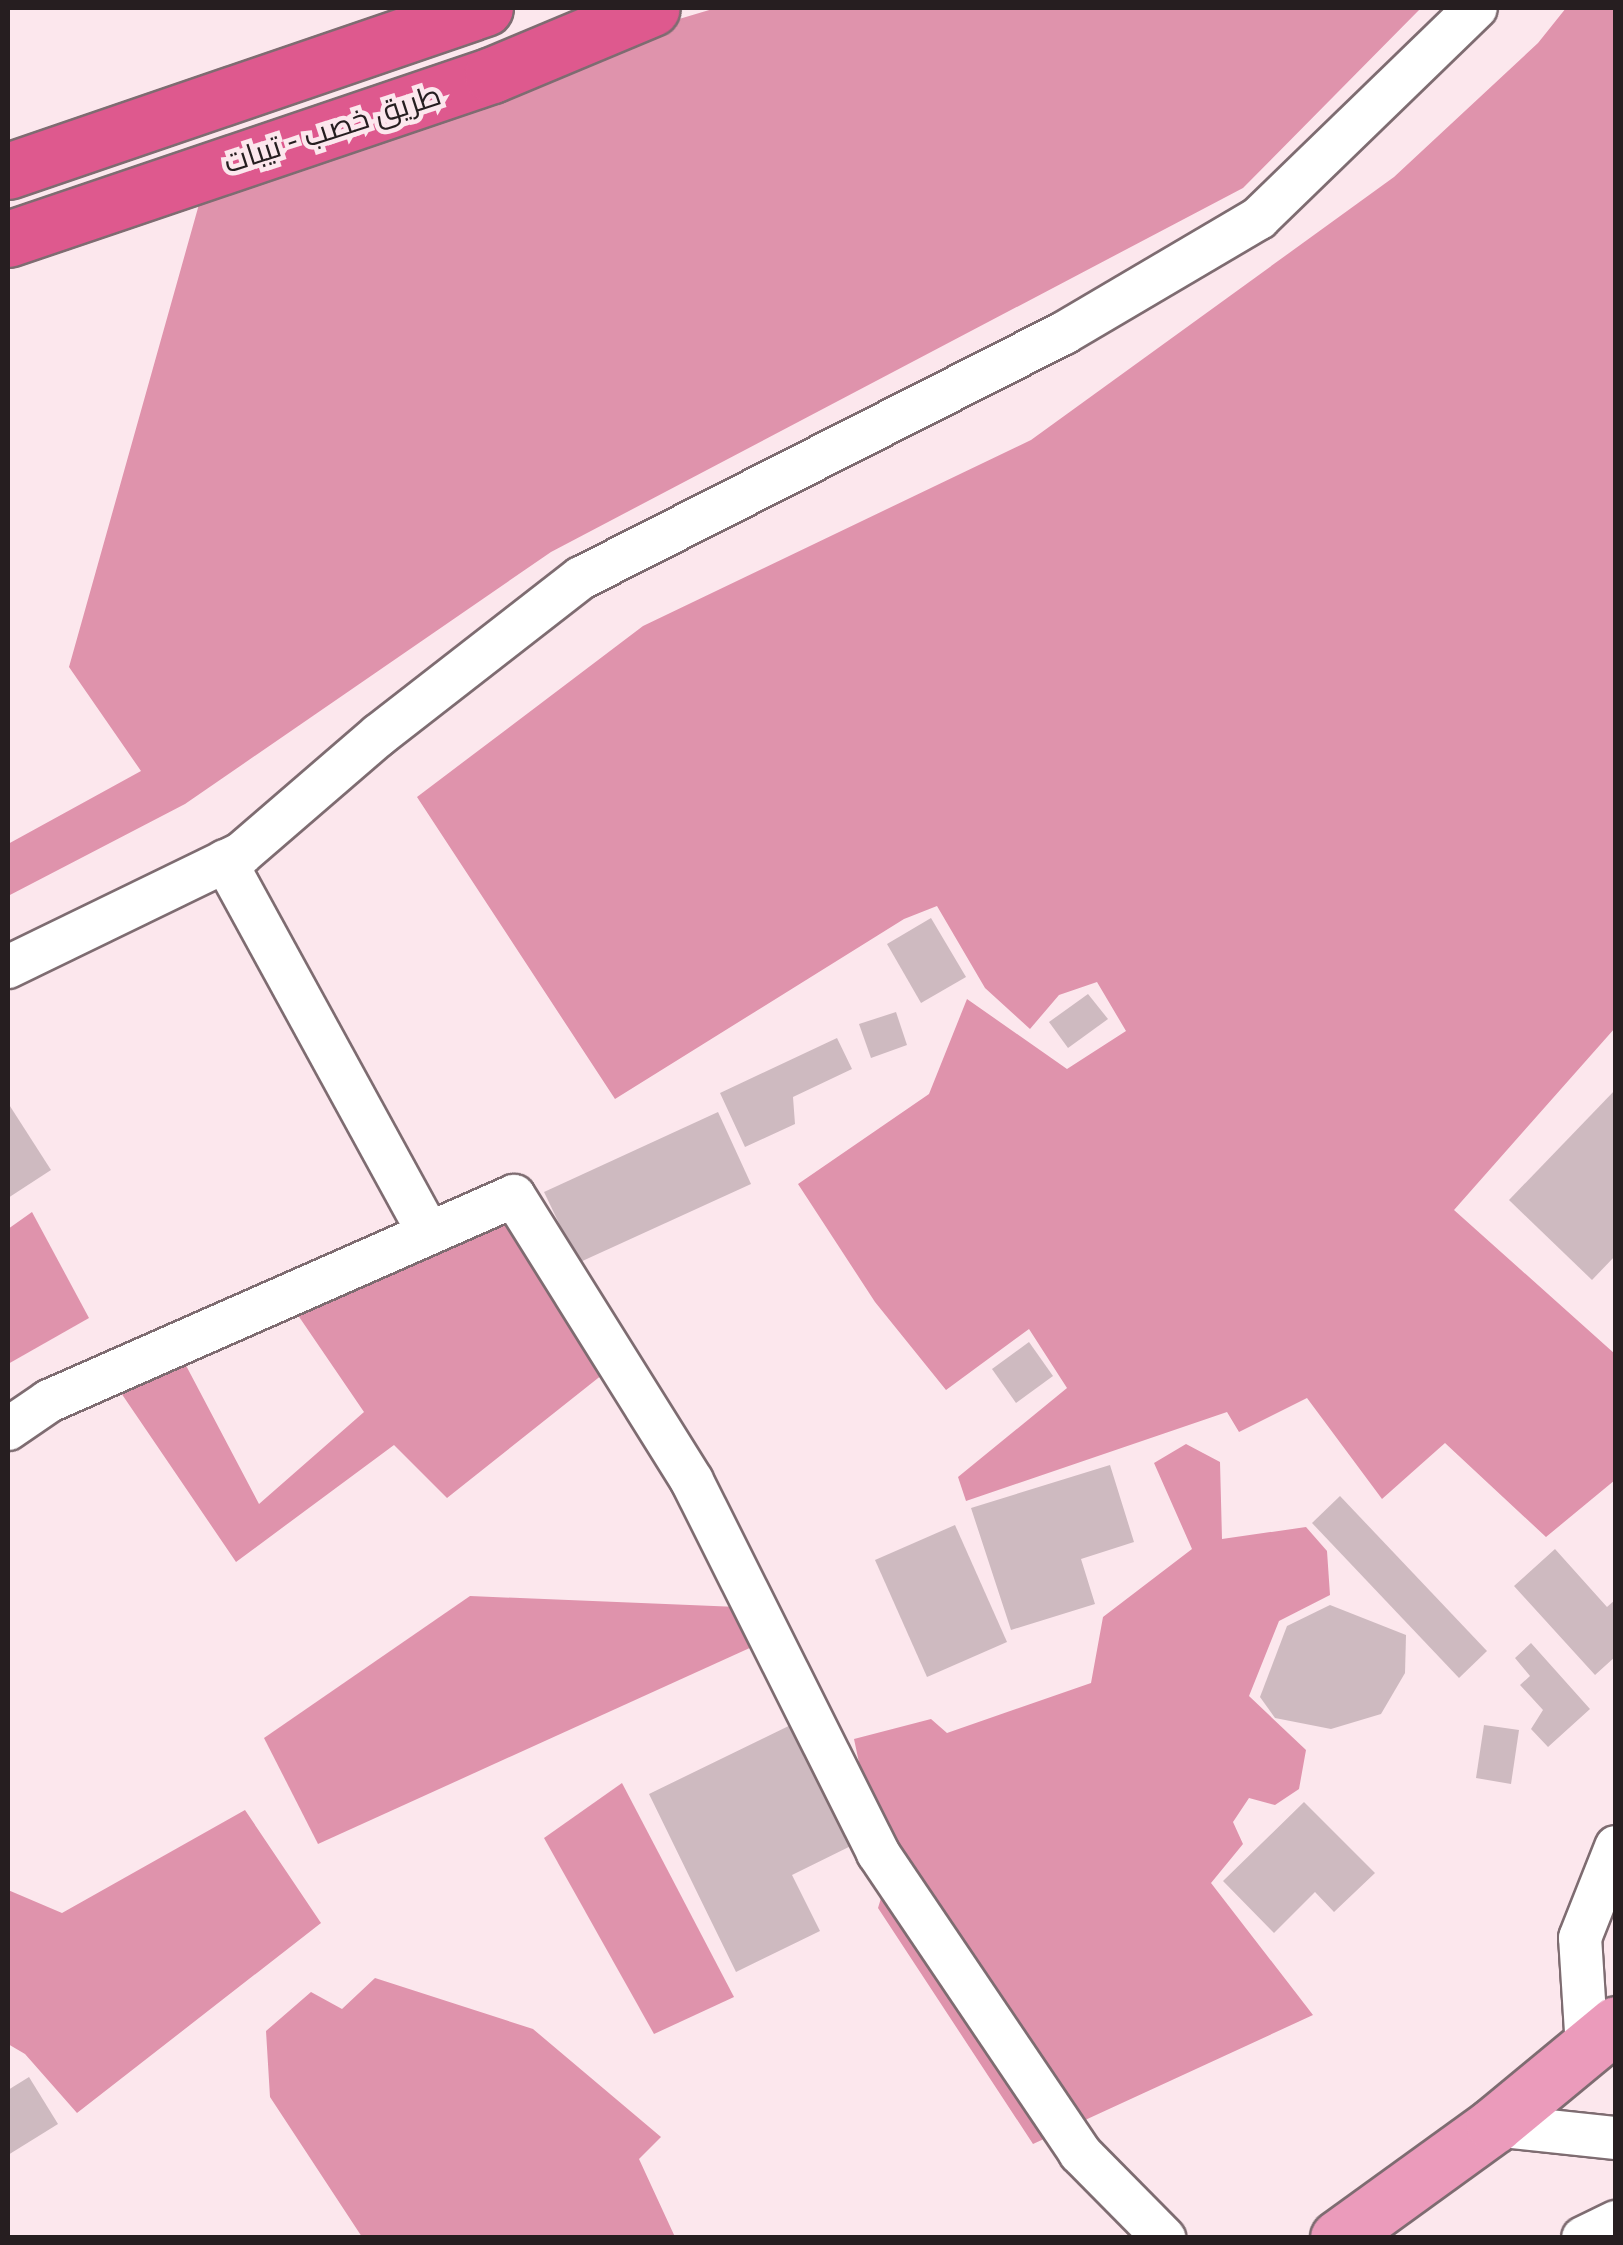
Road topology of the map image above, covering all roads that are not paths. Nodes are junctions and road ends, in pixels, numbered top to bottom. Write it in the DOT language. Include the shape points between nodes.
graph roads {
  1 [pos="484,8"];
  2 [pos="652,8"];
  3 [pos="1476,8"];
  4 [pos="8,171"];
  5 [pos="8,239"];
  6 [pos="225,861"];
  7 [pos="8,966"];
  8 [pos="429,1233"];
  9 [pos="8,1429"];
  10 [pos="1616,1847"];
  11 [pos="1601,2036"];
  12 [pos="1494,2125"];
  13 [pos="1616,2138"];
  14 [pos="1616,2222"];
  15 [pos="1164,2238"];
  16 [pos="1338,2238"];
  17 [pos="1583,2238"];
  1 -- 4 [label="highway"];
  2 -- 5 [label="highway, طريق خصب - تيبات" via="492,75"];
  3 -- 6 [label="street" via="1259,218 1064,332 580,578"];
  6 -- 7 [label="street"];
  6 -- 8 [label="street"];
  8 -- 9 [label="street" via="48,1400"];
  8 -- 15 [label="street" via="514,1196 692,1482 878,1853 1080,2153"];
  10 -- 11 [label="street" via="1580,1938"];
  11 -- 12 [label="main road"];
  12 -- 13 [label="street"];
  12 -- 16 [label="main road"];
  14 -- 17 [label="street"];
}
